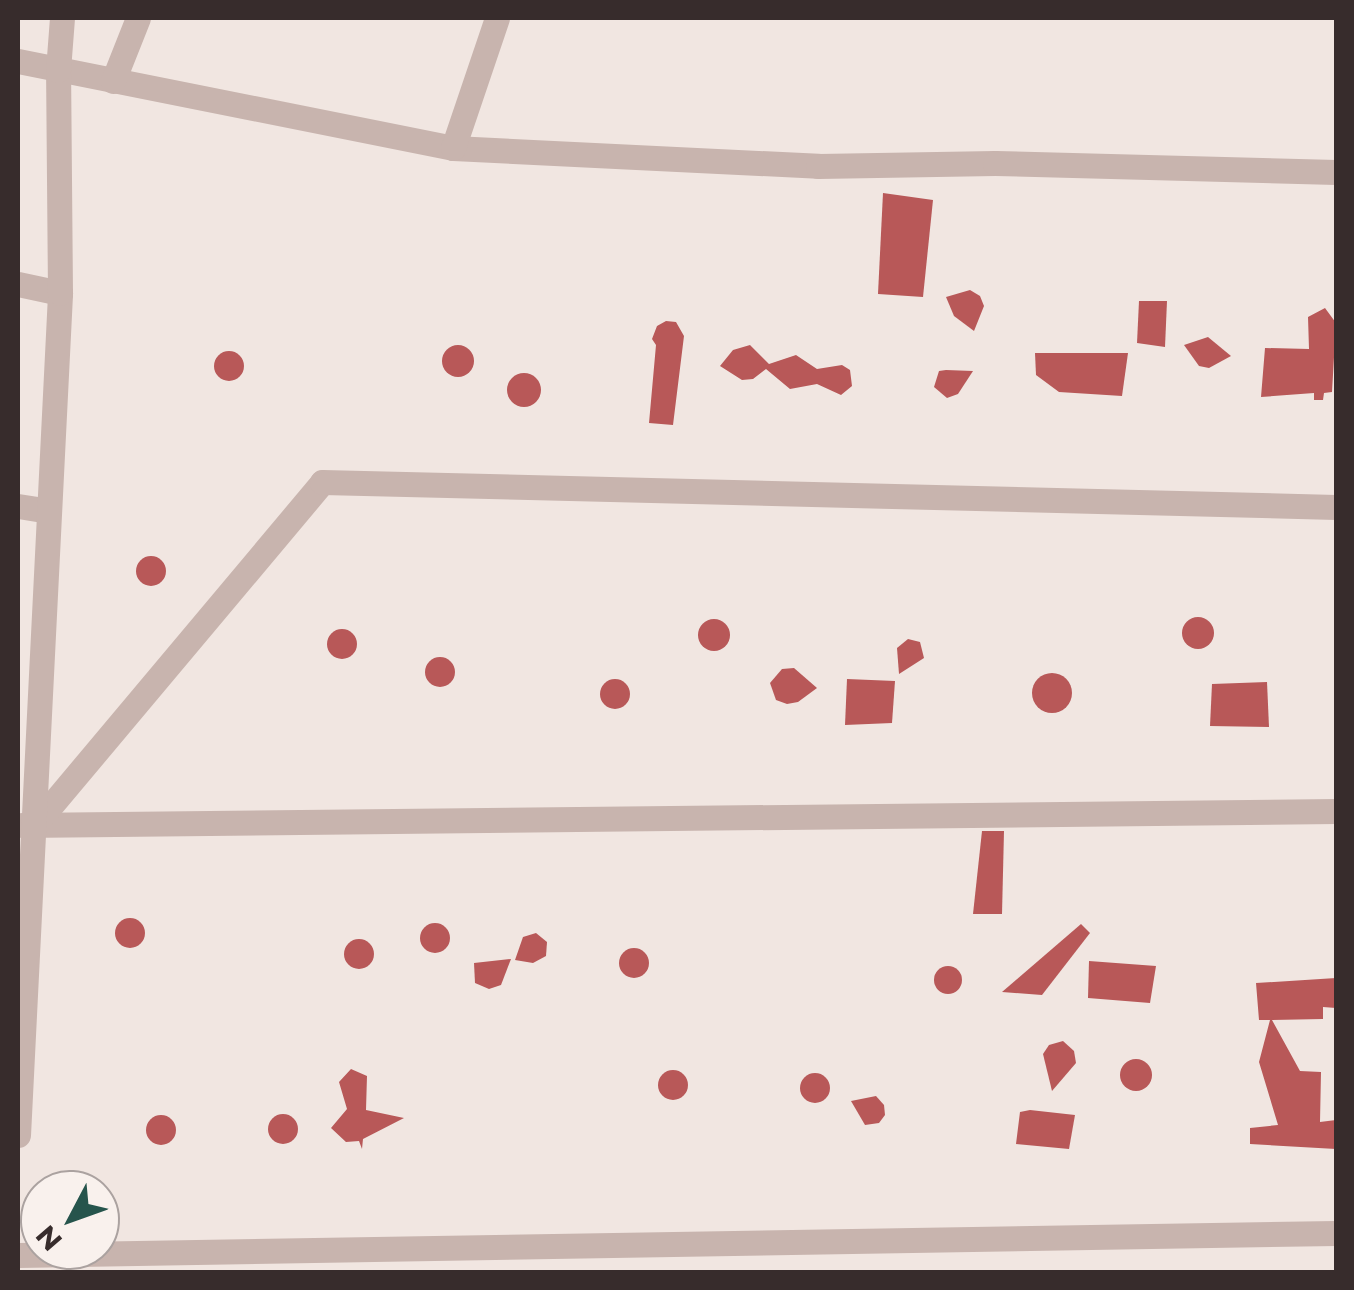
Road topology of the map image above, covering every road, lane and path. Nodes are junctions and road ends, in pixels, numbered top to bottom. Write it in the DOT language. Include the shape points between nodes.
graph roads {
  1 [pos="62,18"];
  2 [pos="138,18"];
  3 [pos="497,18"];
  4 [pos="18,61"];
  5 [pos="58,70"];
  6 [pos="113,80"];
  7 [pos="453,148"];
  8 [pos="1336,172"];
  9 [pos="18,284"];
  10 [pos="60,292"];
  11 [pos="18,506"];
  12 [pos="1336,507"];
  13 [pos="49,511"];
  14 [pos="1336,811"];
  15 [pos="25,825"];
  16 [pos="19,1070"];
  17 [pos="18,1135"];
  18 [pos="1336,1233"];
  19 [pos="18,1255"];
  1 -- 5 [label="street"];
  2 -- 6 [label="street"];
  3 -- 7 [label="street"];
  4 -- 5 [label="street"];
  5 -- 6 [label="street"];
  5 -- 10 [label="street"];
  6 -- 7 [label="street"];
  7 -- 8 [label="street" via="818,166 995,163"];
  9 -- 10 [label="street"];
  10 -- 13 [label="street"];
  11 -- 13 [label="street"];
  12 -- 15 [label="street" via="322,482"];
  13 -- 15 [label="street"];
  14 -- 15 [label="street"];
  15 -- 16 [label="street"];
  16 -- 17 [label="street"];
  18 -- 19 [label="street"];
}
